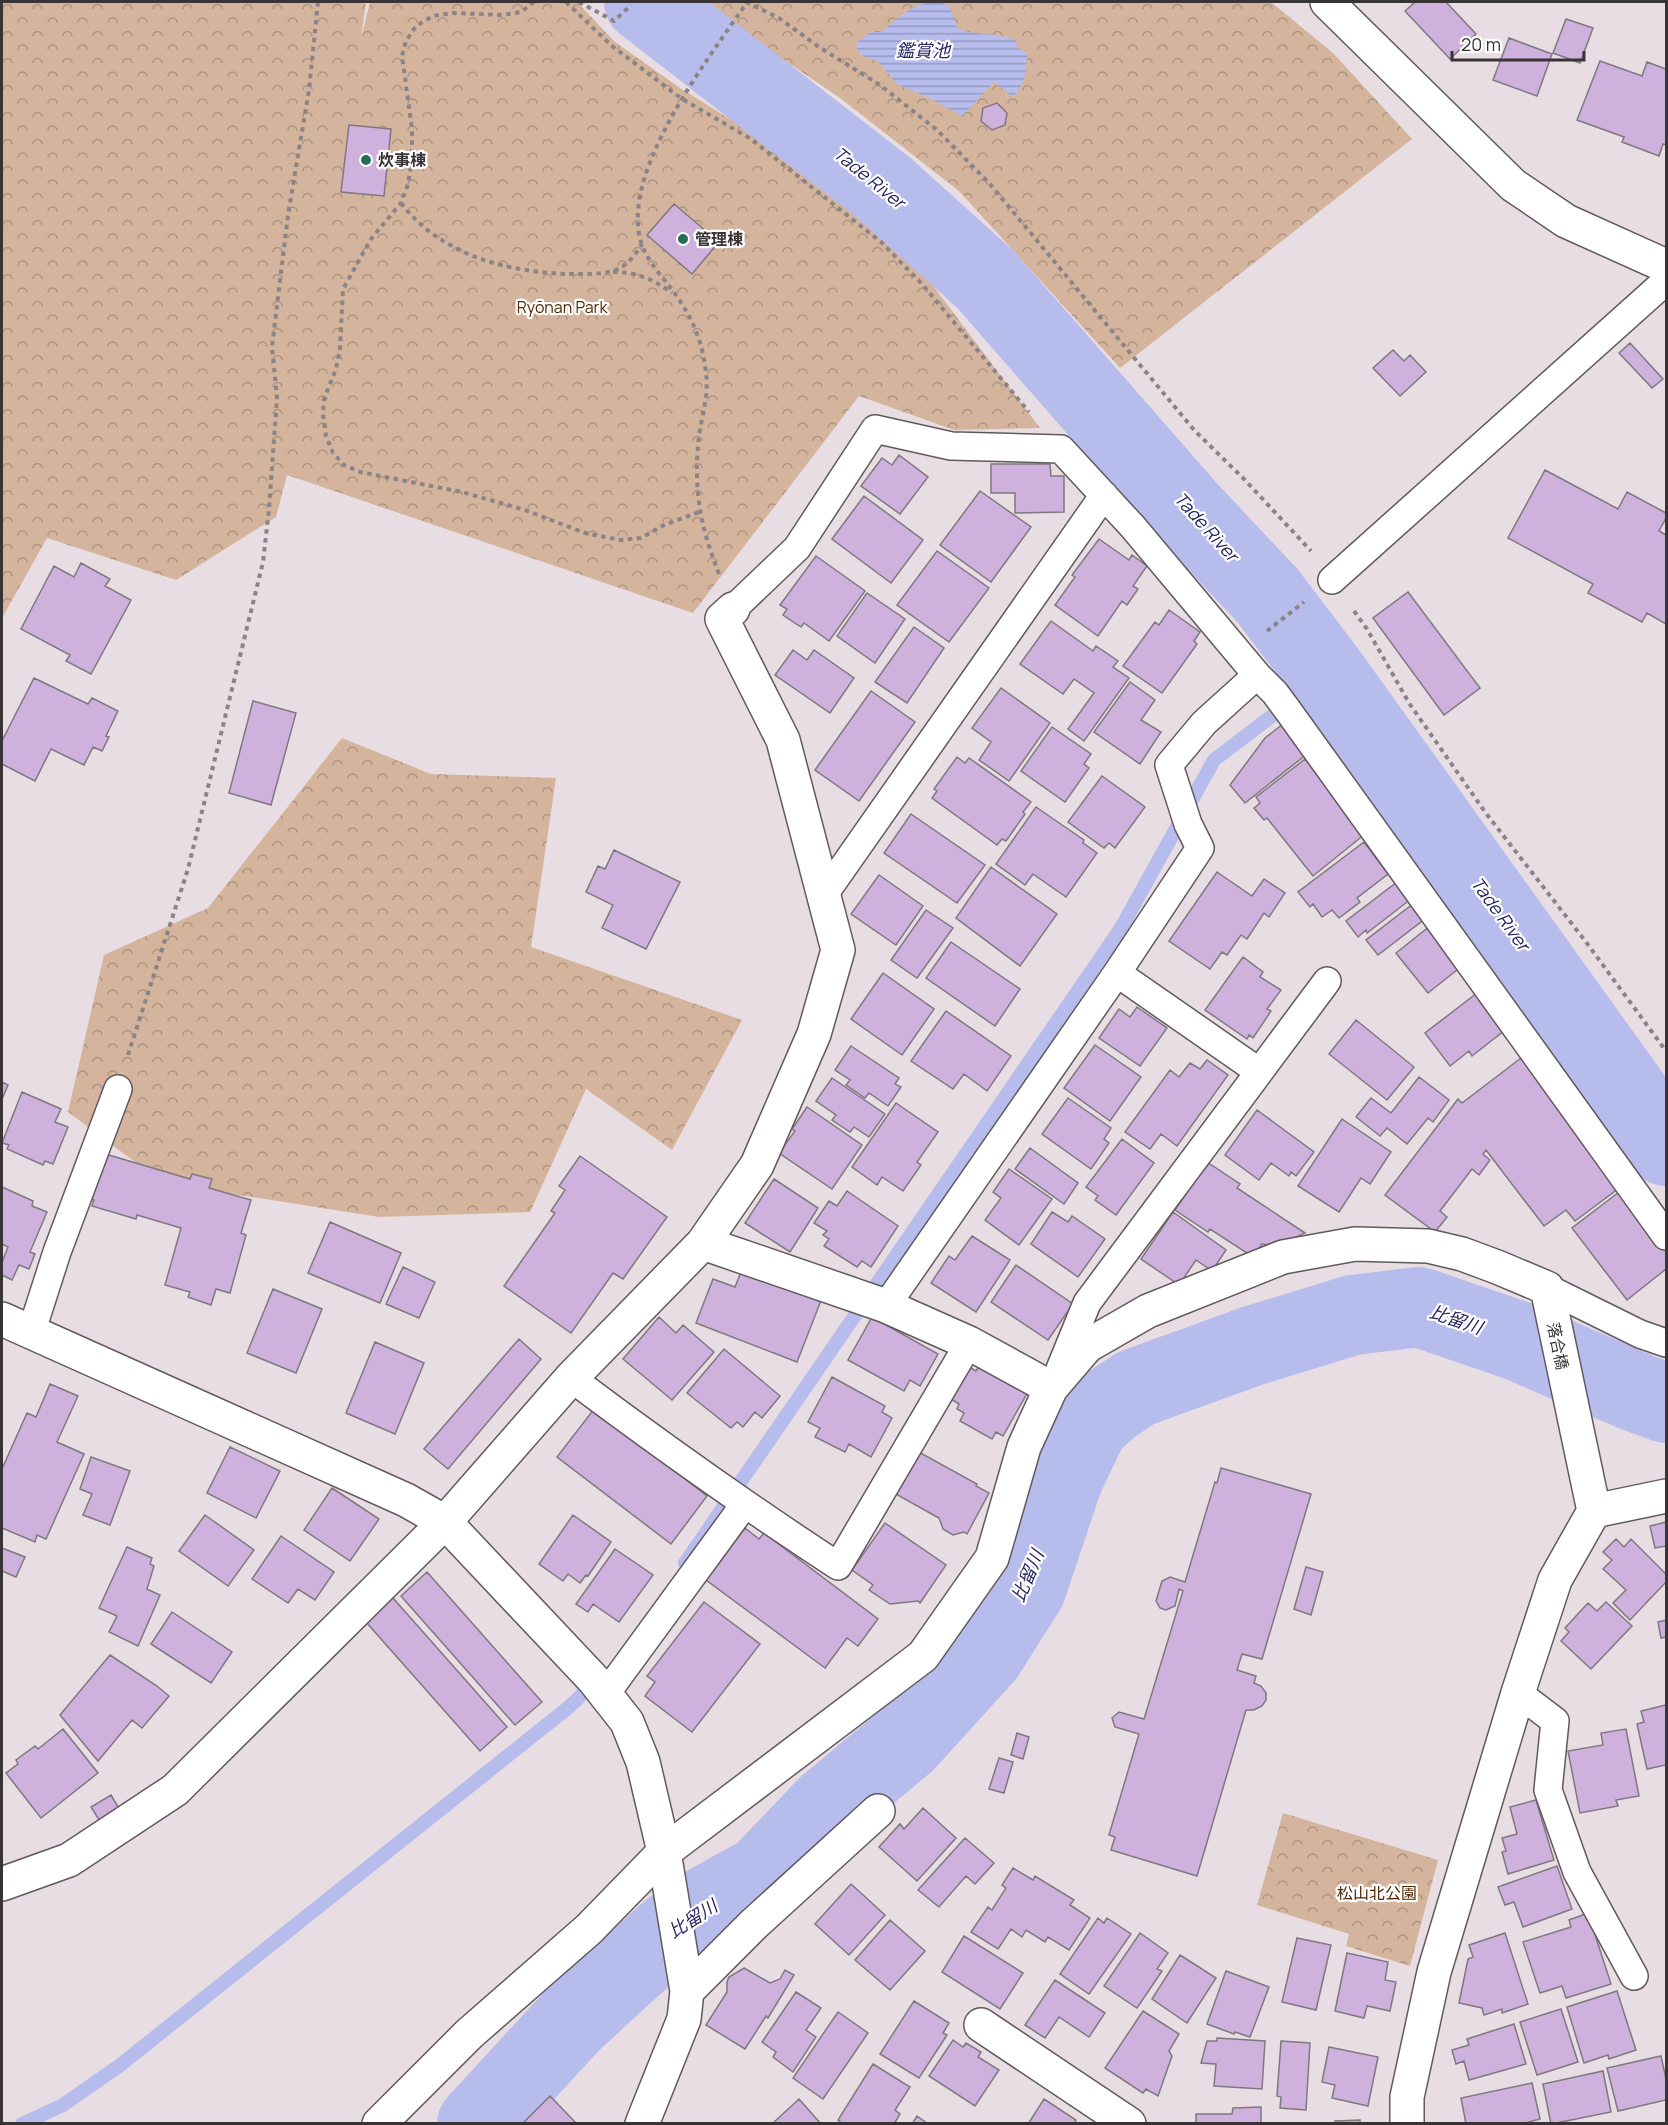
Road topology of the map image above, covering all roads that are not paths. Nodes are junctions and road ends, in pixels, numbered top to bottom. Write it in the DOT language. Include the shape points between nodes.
graph roads {
  1 [pos="1327,2"];
  2 [pos="1666,266"];
  3 [pos="1666,281"];
  4 [pos="1104,495"];
  5 [pos="1322,588"];
  6 [pos="733,609"];
  7 [pos="1274,693"];
  8 [pos="823,896"];
  9 [pos="1117,973"];
  10 [pos="1327,981"];
  11 [pos="1258,1071"];
  12 [pos="118,1089"];
  13 [pos="1666,1236"];
  14 [pos="703,1243"];
  15 [pos="1548,1296"];
  16 [pos="886,1306"];
  17 [pos="2,1319"];
  18 [pos="31,1333"];
  19 [pos="969,1343"];
  20 [pos="1666,1343"];
  21 [pos="571,1378"];
  22 [pos="1051,1388"];
  23 [pos="1666,1496"];
  24 [pos="744,1505"];
  25 [pos="1594,1511"];
  26 [pos="445,1522"];
  27 [pos="1518,1693"];
  28 [pos="605,1695"];
  29 [pos="878,1811"];
  30 [pos="666,1860"];
  31 [pos="2,1884"];
  32 [pos="686,1976"];
  33 [pos="1634,1976"];
  34 [pos="981,2025"];
  35 [pos="379,2124"];
  36 [pos="642,2124"];
  37 [pos="1129,2124"];
  38 [pos="1407,2124"];
  1 -- 2 [label="street" via="1513,184 1566,221"];
  3 -- 5 [label="lane"];
  4 -- 6 [label="lane" via="1061,448 951,446 875,429 797,548"];
  4 -- 7 [label="lane"];
  4 -- 8 [label="lane"];
  6 -- 8 [label="street" via="722,619 783,740"];
  7 -- 9 [label="lane" via="1204,723 1169,765 1200,848"];
  7 -- 13 [label="lane"];
  8 -- 14 [label="street" via="838,950 814,1034 757,1165"];
  9 -- 11 [label="lane"];
  9 -- 16 [label="lane"];
  10 -- 11 [label="lane"];
  11 -- 22 [label="lane" via="1087,1303"];
  12 -- 18 [label="lane"];
  14 -- 16 [label="street"];
  14 -- 21 [label="street"];
  15 -- 20 [label="lane"];
  15 -- 22 [label="street" via="1497,1267 1428,1246 1355,1244 1283,1257 1148,1311 1087,1346"];
  15 -- 25 [label="street, 落合橋"];
  16 -- 19 [label="street"];
  17 -- 18 [label="street"];
  18 -- 26 [label="street" via="406,1500"];
  19 -- 22 [label="street"];
  19 -- 24 [label="lane" via="838,1566"];
  21 -- 24 [label="lane"];
  21 -- 26 [label="street"];
  22 -- 30 [label="street" via="1024,1447 992,1558 923,1656"];
  23 -- 25 [label="street"];
  24 -- 28 [label="lane"];
  25 -- 27 [label="street" via="1555,1580"];
  26 -- 28 [label="street"];
  26 -- 31 [label="street" via="175,1790 69,1860"];
  27 -- 33 [label="lane" via="1555,1721 1548,1790 1577,1872"];
  27 -- 38 [label="street" via="1434,1972 1407,2097"];
  28 -- 30 [label="street" via="627,1722 643,1762"];
  29 -- 32 [label="street" via="754,1924"];
  30 -- 32 [label="street"];
  30 -- 35 [label="street" via="469,2034"];
  32 -- 36 [label="street" via="684,2019"];
  34 -- 37 [label="street"];
}
